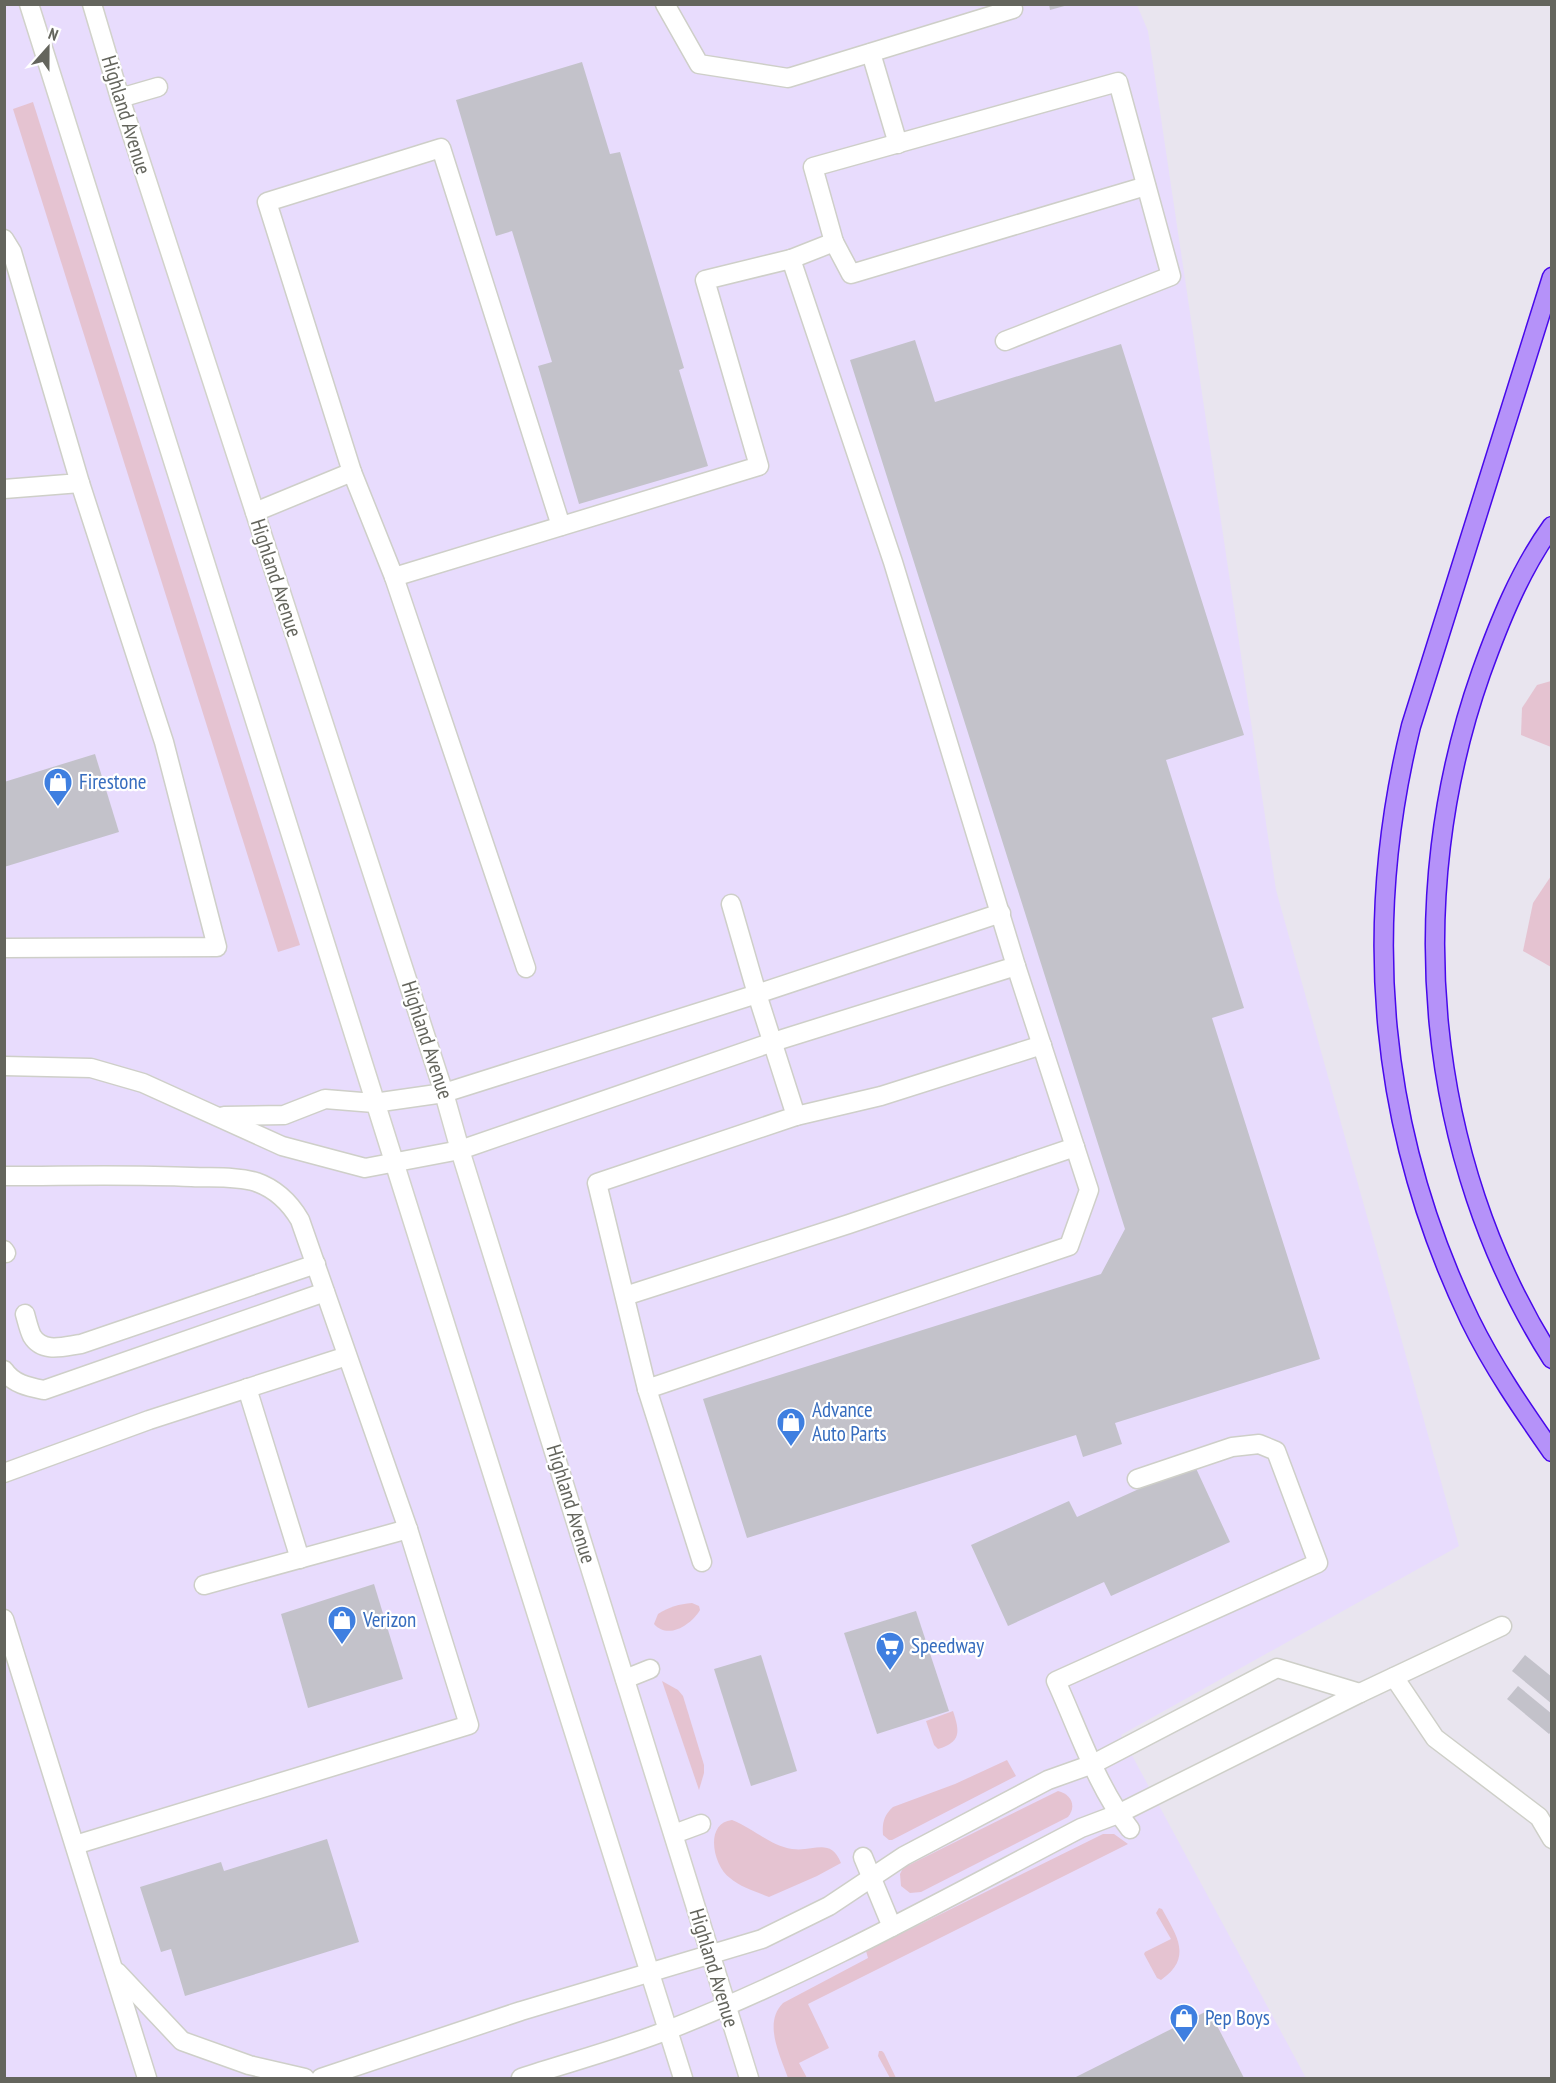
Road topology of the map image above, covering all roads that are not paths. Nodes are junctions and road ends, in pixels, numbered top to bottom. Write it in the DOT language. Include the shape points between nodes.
graph roads {
  1 [pos="29,4"];
  2 [pos="92,4"];
  3 [pos="665,4"];
  4 [pos="1013,9"];
  5 [pos="871,53"];
  6 [pos="158,87"];
  7 [pos="120,98"];
  8 [pos="898,144"];
  9 [pos="1146,186"];
  10 [pos="4,239"];
  11 [pos="834,242"];
  12 [pos="791,258"];
  13 [pos="1551,278"];
  14 [pos="1005,341"];
  15 [pos="352,472"];
  16 [pos="80,483"];
  17 [pos="4,489"];
  18 [pos="255,512"];
  19 [pos="561,526"];
  20 [pos="1551,526"];
  21 [pos="394,578"];
  22 [pos="731,904"];
  23 [pos="1001,913"];
  24 [pos="4,948"];
  25 [pos="1016,966"];
  26 [pos="526,968"];
  27 [pos="757,994"];
  28 [pos="773,1042"];
  29 [pos="1042,1045"];
  30 [pos="4,1066"];
  31 [pos="444,1093"];
  32 [pos="374,1103"];
  33 [pos="219,1116"];
  34 [pos="796,1116"];
  35 [pos="1076,1147"];
  36 [pos="460,1150"];
  37 [pos="394,1163"];
  38 [pos="4,1176"];
  39 [pos="316,1264"];
  40 [pos="325,1292"];
  41 [pos="625,1296"];
  42 [pos="25,1314"];
  43 [pos="347,1356"];
  44 [pos="1551,1359"];
  45 [pos="4,1370"];
  46 [pos="247,1388"];
  47 [pos="647,1389"];
  48 [pos="1551,1452"];
  49 [pos="4,1473"];
  50 [pos="1137,1479"];
  51 [pos="408,1529"];
  52 [pos="300,1559"];
  53 [pos="702,1562"];
  54 [pos="204,1585"];
  55 [pos="4,1618"];
  56 [pos="1502,1626"];
  57 [pos="650,1669"];
  58 [pos="1394,1677"];
  59 [pos="626,1679"];
  60 [pos="1360,1693"];
  61 [pos="1093,1764"];
  62 [pos="1118,1814"];
  63 [pos="701,1824"];
  64 [pos="1130,1829"];
  65 [pos="674,1834"];
  66 [pos="1551,1839"];
  67 [pos="75,1845"];
  68 [pos="863,1857"];
  69 [pos="872,1879"];
  70 [pos="892,1927"];
  71 [pos="710,1955"];
  72 [pos="113,1967"];
  73 [pos="650,1972"];
  74 [pos="726,2006"];
  75 [pos="668,2030"];
  76 [pos="147,2079"];
  77 [pos="305,2079"];
  78 [pos="321,2079"];
  79 [pos="521,2079"];
  80 [pos="683,2079"];
  81 [pos="749,2079"];
  1 -- 32 [label="main road"];
  2 -- 7 [label="main road, Highland Avenue"];
  3 -- 5 [label="main road" via="699,64 788,78"];
  4 -- 5 [label="main road"];
  5 -- 8 [label="main road"];
  6 -- 7 [label="main road"];
  7 -- 18 [label="main road, Highland Avenue"];
  8 -- 9 [label="main road" via="1118,82"];
  8 -- 11 [label="main road" via="813,167"];
  9 -- 11 [label="main road" via="851,274"];
  9 -- 14 [label="main road" via="1171,276"];
  10 -- 16 [label="main road" via="12,252"];
  11 -- 12 [label="main road"];
  12 -- 19 [label="main road" via="705,280 759,466"];
  12 -- 23 [label="main road" via="893,562"];
  13 -- 48 [label="highway" via="1411,726 1391,820 1383,949 1394,1083 1425,1209 1470,1320 1494,1365"];
  15 -- 18 [label="main road"];
  15 -- 19 [label="main road" via="267,202 441,148"];
  15 -- 21 [label="main road"];
  16 -- 17 [label="main road"];
  16 -- 24 [label="main road" via="164,742 217,947"];
  18 -- 31 [label="main road, Highland Avenue"];
  19 -- 21 [label="main road"];
  20 -- 44 [label="highway" via="1502,620 1461,737 1443,826 1435,955 1445,1074 1465,1164 1498,1256"];
  21 -- 26 [label="main road"];
  22 -- 27 [label="main road"];
  23 -- 25 [label="main road"];
  23 -- 27 [label="main road"];
  25 -- 28 [label="main road"];
  25 -- 29 [label="main road"];
  27 -- 28 [label="main road"];
  27 -- 31 [label="main road"];
  28 -- 34 [label="main road"];
  28 -- 36 [label="main road"];
  29 -- 34 [label="main road" via="881,1096"];
  29 -- 35 [label="main road"];
  30 -- 33 [label="main road" via="91,1068 143,1083"];
  31 -- 32 [label="main road"];
  31 -- 36 [label="main road, Highland Avenue"];
  32 -- 33 [label="main road" via="325,1099 284,1115"];
  32 -- 37 [label="main road"];
  33 -- 37 [label="main road" via="303,1152 365,1168"];
  34 -- 41 [label="main road" via="597,1183"];
  35 -- 41 [label="main road"];
  35 -- 47 [label="main road" via="1089,1190 1069,1246"];
  36 -- 37 [label="main road"];
  36 -- 59 [label="main road, Highland Avenue"];
  37 -- 73 [label="main road"];
  38 -- 39 [label="main road" via="142,1174 256,1182 291,1205"];
  39 -- 40 [label="main road"];
  39 -- 42 [label="main road" via="81,1344 52,1348 42,1345 33,1337"];
  40 -- 43 [label="main road"];
  40 -- 45 [label="main road" via="44,1390 24,1386"];
  41 -- 47 [label="main road"];
  43 -- 46 [label="main road"];
  43 -- 51 [label="main road"];
  46 -- 49 [label="main road"];
  46 -- 52 [label="main road"];
  47 -- 53 [label="main road"];
  50 -- 61 [label="main road" via="1232,1447 1259,1444 1276,1451 1318,1563 1056,1681"];
  51 -- 52 [label="main road"];
  51 -- 67 [label="main road" via="469,1725"];
  52 -- 54 [label="main road"];
  55 -- 67 [label="main road"];
  56 -- 58 [label="main road"];
  57 -- 59 [label="main road"];
  58 -- 60 [label="main road"];
  58 -- 66 [label="main road" via="1436,1738 1539,1817"];
  59 -- 65 [label="main road, Highland Avenue"];
  60 -- 61 [label="main road" via="1277,1668"];
  60 -- 62 [label="main road"];
  61 -- 62 [label="main road"];
  61 -- 69 [label="main road" via="1048,1780 904,1856"];
  62 -- 64 [label="main road"];
  62 -- 70 [label="main road" via="1081,1828"];
  63 -- 65 [label="main road"];
  65 -- 71 [label="main road, Highland Avenue"];
  67 -- 72 [label="main road"];
  68 -- 69 [label="main road"];
  69 -- 70 [label="main road"];
  69 -- 71 [label="main road" via="829,1906 762,1939"];
  70 -- 74 [label="main road"];
  71 -- 73 [label="main road"];
  71 -- 74 [label="main road, Highland Avenue"];
  72 -- 76 [label="main road"];
  72 -- 77 [label="main road" via="182,2041 249,2065"];
  73 -- 75 [label="main road"];
  73 -- 78 [label="main road"];
  74 -- 75 [label="main road"];
  74 -- 81 [label="main road, Highland Avenue"];
  75 -- 79 [label="main road"];
  75 -- 80 [label="main road"];
}
